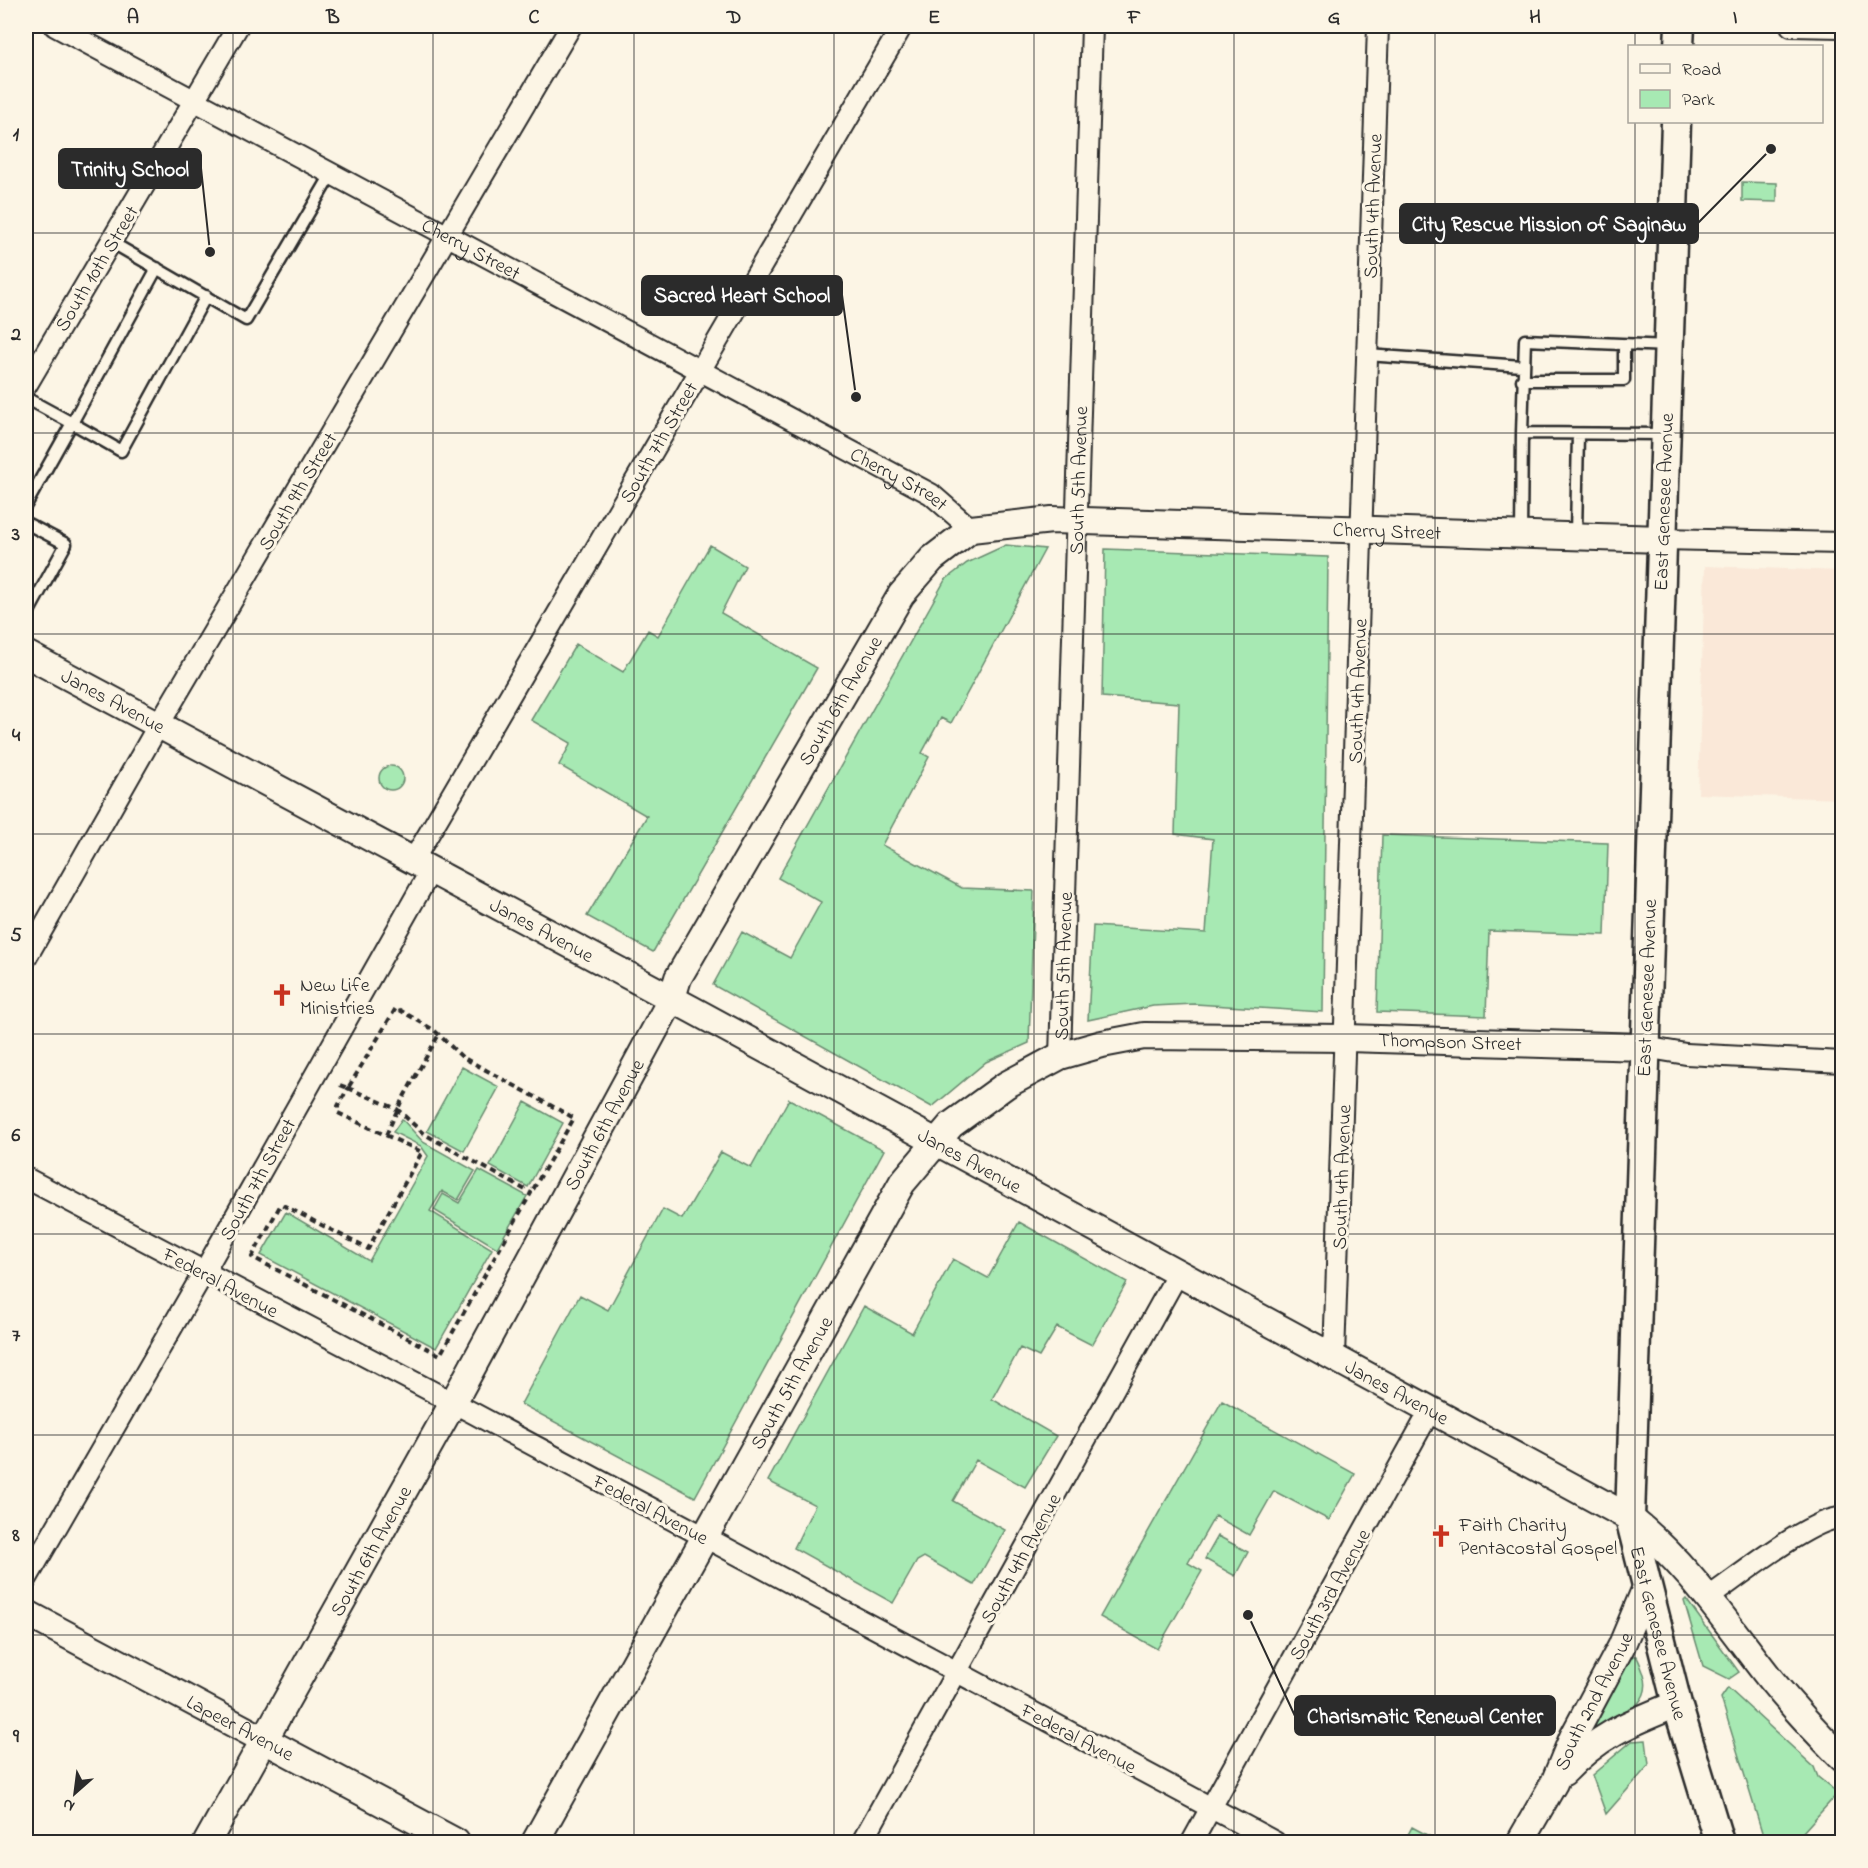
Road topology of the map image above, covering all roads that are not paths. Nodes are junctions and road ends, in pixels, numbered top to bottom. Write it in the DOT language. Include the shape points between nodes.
graph roads {
  1 [pos="55,26"];
  2 [pos="238,26"];
  3 [pos="570,26"];
  4 [pos="902,26"];
  5 [pos="1092,26"];
  6 [pos="1378,26"];
  7 [pos="1665,26"];
  8 [pos="1680,26"];
  9 [pos="1688,26"];
  10 [pos="1791,26"];
  11 [pos="1842,27"];
  12 [pos="1679,45"];
  13 [pos="195,100"];
  14 [pos="1676,123"];
  15 [pos="332,173"];
  16 [pos="447,236"];
  17 [pos="111,242"];
  18 [pos="157,268"];
  19 [pos="206,296"];
  20 [pos="1624,345"];
  21 [pos="1669,346"];
  22 [pos="1367,355"];
  23 [pos="1522,366"];
  24 [pos="699,371"];
  25 [pos="1522,380"];
  26 [pos="26,386"];
  27 [pos="26,398"];
  28 [pos="72,423"];
  29 [pos="1521,433"];
  30 [pos="1578,434"];
  31 [pos="1666,434"];
  32 [pos="26,505"];
  33 [pos="1077,520"];
  34 [pos="26,522"];
  35 [pos="971,529"];
  36 [pos="1362,529"];
  37 [pos="1521,535"];
  38 [pos="1576,536"];
  39 [pos="1662,539"];
  40 [pos="1842,543"];
  41 [pos="26,591"];
  42 [pos="37,597"];
  43 [pos="26,616"];
  44 [pos="26,654"];
  45 [pos="158,726"];
  46 [pos="423,865"];
  47 [pos="26,958"];
  48 [pos="672,998"];
  49 [pos="1347,1038"];
  50 [pos="1644,1047"];
  51 [pos="1060,1056"];
  52 [pos="1842,1062"];
  53 [pos="936,1141"];
  54 [pos="26,1178"];
  55 [pos="204,1272"];
  56 [pos="1178,1273"];
  57 [pos="1334,1357"];
  58 [pos="453,1403"];
  59 [pos="1431,1409"];
  60 [pos="1630,1518"];
  61 [pos="1842,1518"];
  62 [pos="704,1537"];
  63 [pos="26,1580"];
  64 [pos="1647,1585"];
  65 [pos="1709,1597"];
  66 [pos="26,1613"];
  67 [pos="956,1673"];
  68 [pos="1677,1704"];
  69 [pos="265,1741"];
  70 [pos="1842,1758"];
  71 [pos="1554,1783"];
  72 [pos="1211,1808"];
  73 [pos="207,1842"];
  74 [pos="456,1842"];
  75 [pos="535,1842"];
  76 [pos="862,1842"];
  77 [pos="1192,1842"];
  78 [pos="1275,1842"];
  79 [pos="1521,1842"];
  80 [pos="1719,1842"];
  1 -- 13 [label="street, Cherry Street"];
  2 -- 13 [label="street, South 10th Street"];
  3 -- 16 [label="street, South 9th Street"];
  4 -- 24 [label="street, South 7th Street"];
  5 -- 33 [label="street, South 5th Avenue"];
  6 -- 22 [label="street, South 4th Avenue"];
  7 -- 8 [label="street"];
  8 -- 9 [label="street"];
  8 -- 12 [label="main road"];
  10 -- 11 [label="street"];
  13 -- 15 [label="street, Cherry Street"];
  13 -- 17 [label="street, South 10th Street"];
  14 -- 21 [label="main road, East Genesee Avenue"];
  15 -- 16 [label="street, Cherry Street"];
  15 -- 19 [label="lane" via="246,320"];
  16 -- 24 [label="street, Cherry Street"];
  16 -- 45 [label="street, South 9th Street"];
  17 -- 18 [label="lane"];
  17 -- 26 [label="street, South 10th Street"];
  18 -- 19 [label="lane"];
  18 -- 28 [label="lane"];
  19 -- 28 [label="lane" via="121,451"];
  20 -- 21 [label="lane"];
  20 -- 23 [label="lane" via="1525,340"];
  20 -- 25 [label="lane" via="1624,380"];
  21 -- 31 [label="main road, East Genesee Avenue"];
  22 -- 23 [label="lane"];
  22 -- 36 [label="street, South 4th Avenue"];
  23 -- 25 [label="lane"];
  24 -- 35 [label="street, Cherry Street" via="931,494"];
  24 -- 46 [label="street, South 7th Street"];
  25 -- 29 [label="lane"];
  27 -- 28 [label="lane"];
  28 -- 32 [label="lane"];
  29 -- 30 [label="lane"];
  29 -- 37 [label="lane"];
  30 -- 31 [label="lane"];
  30 -- 38 [label="lane"];
  31 -- 39 [label="main road, East Genesee Avenue"];
  33 -- 35 [label="street, Cherry Street"];
  33 -- 36 [label="street, Cherry Street"];
  33 -- 51 [label="street, South 5th Avenue"];
  34 -- 42 [label="lane" via="66,544"];
  35 -- 48 [label="street, South 6th Avenue" via="932,559 901,595 678,978"];
  36 -- 37 [label="street, Cherry Street"];
  36 -- 49 [label="street, South 4th Avenue"];
  37 -- 38 [label="street, Cherry Street"];
  38 -- 39 [label="street, Cherry Street"];
  39 -- 40 [label="street, Cherry Street"];
  39 -- 50 [label="main road, East Genesee Avenue"];
  41 -- 42 [label="lane"];
  42 -- 43 [label="lane"];
  44 -- 45 [label="street, Janes Avenue"];
  45 -- 46 [label="street, Janes Avenue"];
  45 -- 47 [label="street, South 9th Street"];
  46 -- 48 [label="street, Janes Avenue"];
  46 -- 55 [label="street, South 7th Street"];
  48 -- 53 [label="street, Janes Avenue"];
  48 -- 58 [label="street, South 6th Avenue"];
  49 -- 50 [label="street, Thompson Street"];
  49 -- 51 [label="street, Thompson Street" via="1144,1036"];
  49 -- 57 [label="street, South 4th Avenue"];
  50 -- 52 [label="street, Thompson Street" via="1686,1054"];
  50 -- 60 [label="main road, East Genesee Avenue"];
  51 -- 53 [label="street, South 5th Avenue" via="972,1108"];
  53 -- 56 [label="street, Janes Avenue"];
  53 -- 62 [label="street, South 5th Avenue" via="902,1184"];
  54 -- 55 [label="street, Federal Avenue"];
  55 -- 58 [label="street, Federal Avenue"];
  55 -- 63 [label="street, South 7th Street"];
  56 -- 57 [label="street, Janes Avenue"];
  56 -- 67 [label="street, South 4th Avenue"];
  57 -- 59 [label="street, Janes Avenue"];
  58 -- 62 [label="street, Federal Avenue"];
  58 -- 69 [label="street, South 6th Avenue"];
  59 -- 60 [label="street, Janes Avenue"];
  59 -- 72 [label="street, South 3rd Avenue"];
  60 -- 64 [label="main road, East Genesee Avenue"];
  60 -- 65 [label="street, Janes Avenue" via="1671,1554"];
  61 -- 65 [label="street" via="1833,1518 1796,1538"];
  62 -- 67 [label="street, Federal Avenue"];
  62 -- 75 [label="street, South 5th Avenue"];
  64 -- 68 [label="main road, East Genesee Avenue"];
  64 -- 71 [label="street, South 2nd Avenue"];
  65 -- 70 [label="street, Janes Avenue" via="1783,1694"];
  66 -- 69 [label="street, Lapeer Avenue"];
  67 -- 72 [label="street, Federal Avenue"];
  67 -- 76 [label="street, South 4th Avenue"];
  68 -- 71 [label="street, South 2nd Avenue" via="1613,1730 1582,1753"];
  68 -- 80 [label="main road, East Genesee Avenue"];
  69 -- 73 [label="street, South 6th Avenue"];
  69 -- 74 [label="street, Lapeer Avenue"];
  71 -- 79 [label="street, South 2nd Avenue"];
  72 -- 77 [label="street, South 3rd Avenue"];
  72 -- 78 [label="street, Federal Avenue"];
}
